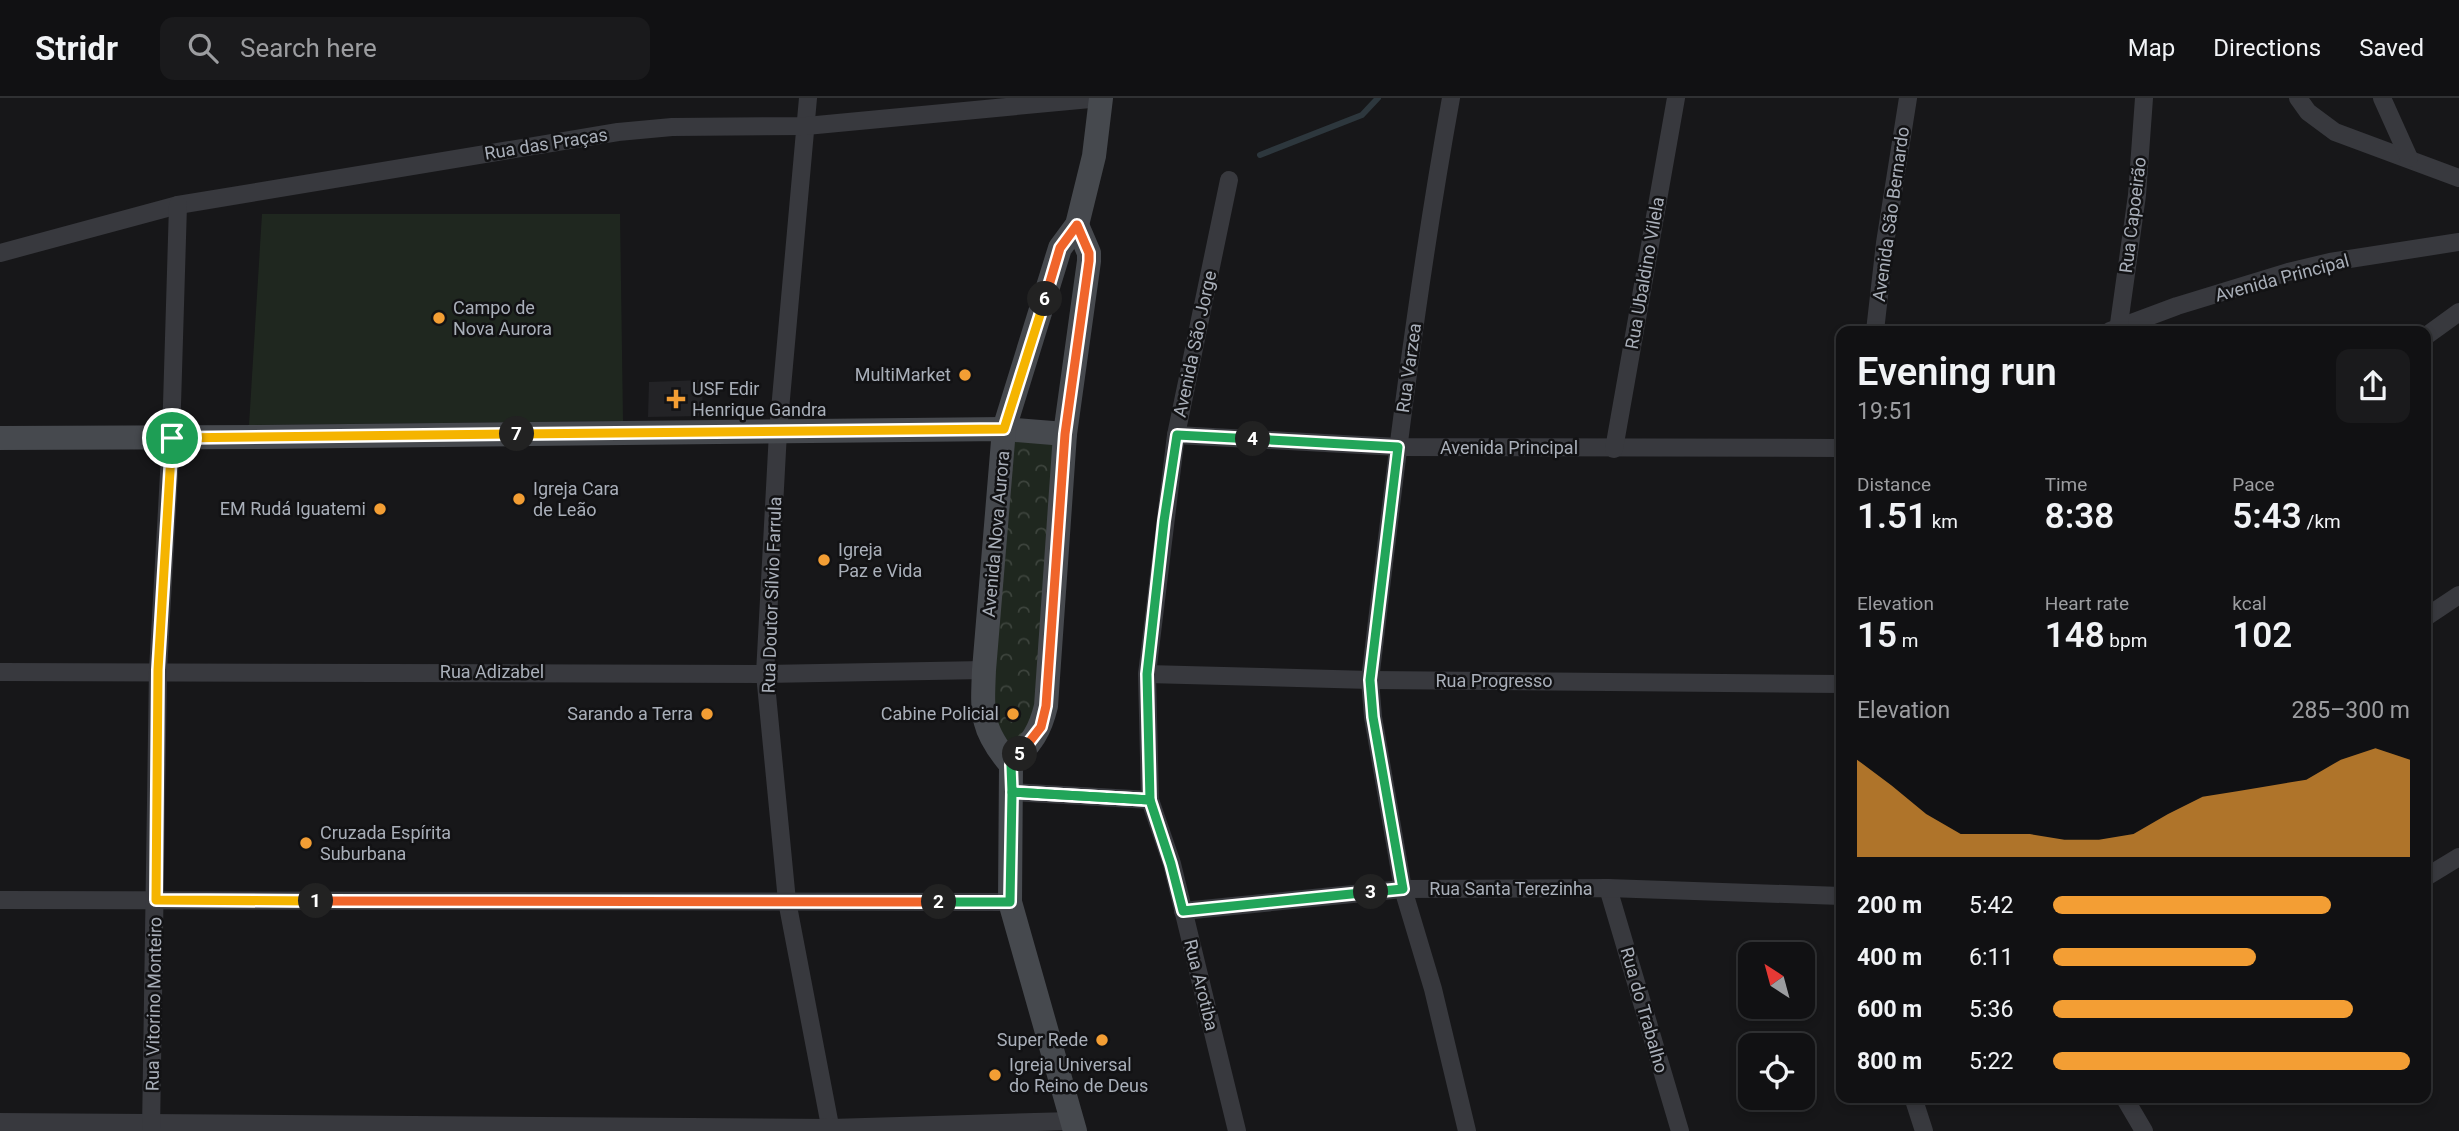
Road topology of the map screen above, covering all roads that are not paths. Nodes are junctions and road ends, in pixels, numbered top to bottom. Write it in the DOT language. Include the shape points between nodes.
graph roads {
  1 [pos="808,98"];
  2 [pos="1101,98"];
  3 [pos="1451,98"];
  4 [pos="1676,98"];
  5 [pos="1908,98"];
  6 [pos="2144,98"];
  7 [pos="2298,98"];
  8 [pos="2382,98"];
  9 [pos="806,126"];
  10 [pos="2409,158"];
  11 [pos="2459,178"];
  12 [pos="1229,180"];
  13 [pos="178,205"];
  14 [pos="1077,225"];
  15 [pos="2459,243"];
  16 [pos="0,253"];
  17 [pos="2459,313"];
  18 [pos="1876,326"];
  19 [pos="2116,326"];
  20 [pos="2126,326"];
  21 [pos="2431,333"];
  22 [pos="1004,429"];
  23 [pos="778,432"];
  24 [pos="1065,434"];
  25 [pos="1177,435"];
  26 [pos="0,438"];
  27 [pos="172,438"];
  28 [pos="1398,447"];
  29 [pos="1836,448"];
  30 [pos="1614,449"];
  31 [pos="2459,595"];
  32 [pos="2431,614"];
  33 [pos="158,670"];
  34 [pos="984,670"];
  35 [pos="0,672"];
  36 [pos="765,674"];
  37 [pos="1147,674"];
  38 [pos="1370,680"];
  39 [pos="1836,684"];
  40 [pos="1011,765"];
  41 [pos="1012,792"];
  42 [pos="1150,800"];
  43 [pos="2459,857"];
  44 [pos="2431,874"];
  45 [pos="1608,888"];
  46 [pos="1403,889"];
  47 [pos="1836,896"];
  48 [pos="0,900"];
  49 [pos="156,900"];
  50 [pos="787,901"];
  51 [pos="1010,902"];
  52 [pos="1183,911"];
  53 [pos="1915,1103"];
  54 [pos="2128,1103"];
  55 [pos="0,1122"];
  56 [pos="1074,1126"];
  57 [pos="151,1127"];
  58 [pos="831,1130"];
  59 [pos="1237,1131"];
  60 [pos="1466,1131"];
  61 [pos="1680,1131"];
  62 [pos="1924,1131"];
  63 [pos="2144,1131"];
  1 -- 9 [label="street, Rua Doutor Sílvio Farrula"];
  2 -- 9 [label="street, Rua das Praças"];
  2 -- 14 [label="street, Avenida Nova Aurora" via="1094,156"];
  3 -- 28 [label="street, Rua Varzea" via="1429,218"];
  4 -- 30 [label="street, Rua Ubaldino Vilela"];
  5 -- 18 [label="street, Avenida São Bernardo"];
  6 -- 19 [label="street, Rua Capoeirão" via="2137,195"];
  7 -- 10 [label="street" via="2308,112 2335,132"];
  8 -- 10 [label="street"];
  9 -- 13 [label="street, Rua das Praças" via="618,132"];
  9 -- 23 [label="street, Rua Doutor Sílvio Farrula"];
  10 -- 11 [label="street"];
  12 -- 25 [label="street, Avenida São Jorge"];
  13 -- 16 [label="street, Rua das Praças"];
  13 -- 27 [label="street, Rua Vitorino Monteiro"];
  14 -- 22 [label="street, Avenida Nova Aurora" via="1060,248"];
  14 -- 24 [label="street" via="1089,261"];
  15 -- 20 [label="street, Avenida Principal" via="2288,272"];
  17 -- 21 [label="street"];
  22 -- 23 [label="street"];
  22 -- 24 [label="street"];
  22 -- 34 [label="street, Avenida Nova Aurora"];
  23 -- 27 [label="street"];
  23 -- 36 [label="street, Rua Doutor Sílvio Farrula"];
  24 -- 40 [label="street" via="1046,706 1041,727"];
  25 -- 28 [label="street, Avenida Principal"];
  25 -- 37 [label="street, Avenida São Jorge"];
  26 -- 27 [label="street"];
  27 -- 33 [label="street, Rua Vitorino Monteiro"];
  28 -- 30 [label="street, Avenida Principal"];
  28 -- 38 [label="street, Rua Varzea"];
  29 -- 30 [label="street, Avenida Principal"];
  31 -- 32 [label="street"];
  33 -- 35 [label="street, Rua Adizabel"];
  33 -- 36 [label="street, Rua Adizabel"];
  33 -- 49 [label="street, Rua Vitorino Monteiro"];
  34 -- 36 [label="street, Rua Adizabel"];
  34 -- 40 [label="street, Avenida Nova Aurora" via="986,727"];
  36 -- 50 [label="street, Rua Doutor Sílvio Farrula"];
  37 -- 38 [label="street, Rua Progresso"];
  37 -- 42 [label="street, Rua Arotiba"];
  38 -- 39 [label="street, Rua Progresso"];
  38 -- 46 [label="street, Rua Varzea"];
  40 -- 41 [label="street"];
  41 -- 42 [label="street"];
  41 -- 51 [label="street"];
  42 -- 52 [label="street, Rua Arotiba"];
  43 -- 44 [label="street"];
  45 -- 46 [label="street, Rua Santa Terezinha"];
  45 -- 47 [label="street, Rua Santa Terezinha"];
  45 -- 61 [label="street, Rua do Trabalho"];
  46 -- 52 [label="street, Rua Santa Terezinha"];
  46 -- 60 [label="street, Rua Varzea" via="1433,989"];
  48 -- 49 [label="street"];
  49 -- 50 [label="street"];
  49 -- 57 [label="street, Rua Vitorino Monteiro"];
  50 -- 51 [label="street"];
  50 -- 58 [label="street, Rua Doutor Sílvio Farrula"];
  51 -- 56 [label="street"];
  52 -- 59 [label="street, Rua Arotiba"];
  53 -- 62 [label="street"];
  54 -- 63 [label="street"];
  55 -- 57 [label="street"];
  56 -- 58 [label="street"];
  57 -- 58 [label="street"];
}
